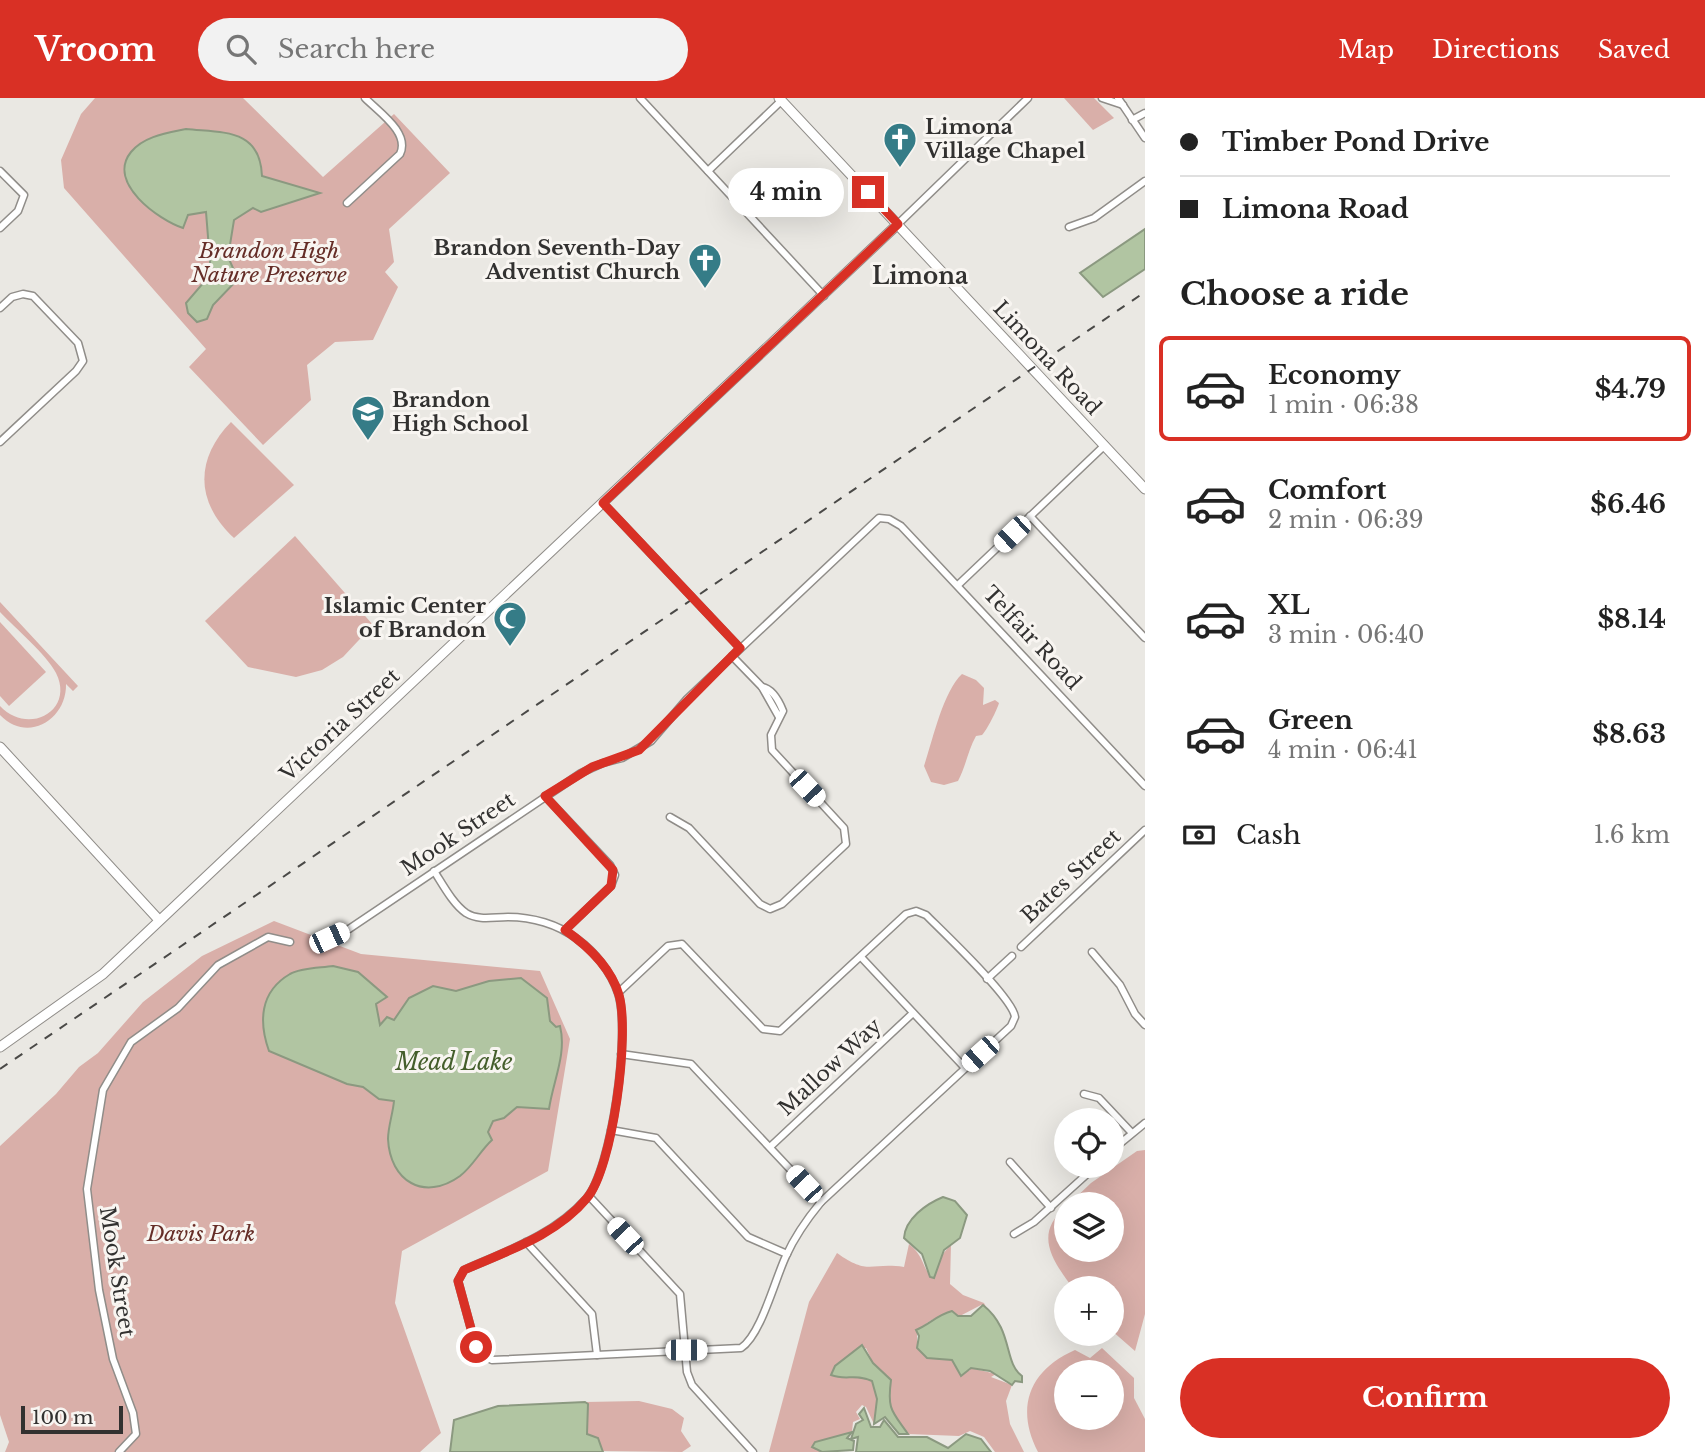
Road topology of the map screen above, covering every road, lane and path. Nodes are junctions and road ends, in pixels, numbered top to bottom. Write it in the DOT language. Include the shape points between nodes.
graph roads {
  1 [pos="365,98"];
  2 [pos="640,98"];
  3 [pos="1028,98"];
  4 [pos="1102,98"];
  5 [pos="1118,98"];
  6 [pos="780,99"];
  7 [pos="1122,105"];
  8 [pos="1145,113"];
  9 [pos="1132,120"];
  10 [pos="1145,138"];
  11 [pos="0,171"];
  12 [pos="708,171"];
  13 [pos="1145,181"];
  14 [pos="347,203"];
  15 [pos="898,224"];
  16 [pos="1069,227"];
  17 [pos="0,228"];
  18 [pos="824,296"];
  19 [pos="0,308"];
  20 [pos="0,442"];
  21 [pos="1105,445"];
  22 [pos="1145,489"];
  23 [pos="603,503"];
  24 [pos="1030,516"];
  25 [pos="889,519"];
  26 [pos="958,585"];
  27 [pos="1145,638"];
  28 [pos="740,648"];
  29 [pos="732,656"];
  30 [pos="0,747"];
  31 [pos="1145,786"];
  32 [pos="545,796"];
  33 [pos="670,817"];
  34 [pos="1145,830"];
  35 [pos="434,871"];
  36 [pos="159,919"];
  37 [pos="565,930"];
  38 [pos="329,938"];
  39 [pos="290,942"];
  40 [pos="1021,947"];
  41 [pos="1092,952"];
  42 [pos="1012,956"];
  43 [pos="861,957"];
  44 [pos="987,979"];
  45 [pos="618,993"];
  46 [pos="913,1013"];
  47 [pos="1145,1026"];
  48 [pos="0,1047"];
  49 [pos="621,1054"];
  50 [pos="965,1068"];
  51 [pos="1084,1094"];
  52 [pos="1145,1122"];
  53 [pos="611,1130"];
  54 [pos="1131,1132"];
  55 [pos="1124,1139"];
  56 [pos="770,1147"];
  57 [pos="1010,1162"];
  58 [pos="1083,1178"];
  59 [pos="589,1196"];
  60 [pos="821,1202"];
  61 [pos="1051,1208"];
  62 [pos="1014,1234"];
  63 [pos="526,1242"];
  64 [pos="786,1254"];
  65 [pos="686,1350"];
  66 [pos="597,1355"];
  67 [pos="120,1452"];
  68 [pos="753,1452"];
  1 -- 14 [label="street" via="403,137 404,146"];
  2 -- 12 [label="street"];
  3 -- 15 [label="street, Victoria Street"];
  4 -- 7 [label="street"];
  5 -- 7 [label="street"];
  6 -- 12 [label="street"];
  6 -- 15 [label="street, Limona Road"];
  7 -- 9 [label="street"];
  8 -- 9 [label="street"];
  9 -- 10 [label="street"];
  11 -- 17 [label="street" via="24,195 18,211"];
  12 -- 18 [label="street"];
  13 -- 16 [label="street" via="1094,218"];
  15 -- 18 [label="street, Victoria Street"];
  15 -- 21 [label="street, Limona Road"];
  18 -- 23 [label="street, Victoria Street"];
  19 -- 20 [label="street" via="12,297 33,296 78,343 83,361"];
  21 -- 22 [label="street, Limona Road"];
  21 -- 24 [label="street"];
  23 -- 28 [label="street"];
  23 -- 36 [label="street, Victoria Street"];
  24 -- 26 [label="street"];
  24 -- 27 [label="street"];
  25 -- 26 [label="street, Telfair Road"];
  25 -- 28 [label="street, Mook Street" via="879,518"];
  26 -- 31 [label="street, Telfair Road"];
  28 -- 29 [label="street, Mook Street"];
  29 -- 32 [label="street, Mook Street" via="639,750 592,767"];
  29 -- 33 [label="street" via="768,689 783,711 771,739 772,750 844,828 848,838 843,848 782,904 770,909 760,904 689,828"];
  30 -- 36 [label="street"];
  32 -- 35 [label="street, Mook Street"];
  32 -- 37 [label="street" via="615,875 611,886"];
  34 -- 40 [label="street, Bates Street"];
  35 -- 37 [label="street" via="470,915 525,919"];
  35 -- 38 [label="street, Mook Street"];
  36 -- 48 [label="street, Victoria Street" via="83,991"];
  37 -- 45 [label="street" via="595,955"];
  39 -- 67 [label="street, Mook Street" via="268,937 218,965 178,1008 131,1042 103,1090 87,1189 99,1290 113,1359 136,1434"];
  41 -- 47 [label="street" via="1120,985"];
  42 -- 44 [label="street"];
  43 -- 44 [label="street" via="906,914 916,911 926,915"];
  43 -- 45 [label="street" via="774,1033 763,1028 682,944 668,946"];
  43 -- 46 [label="street"];
  44 -- 50 [label="street" via="1013,1007 1014,1021"];
  45 -- 49 [label="street" via="623,1016"];
  46 -- 50 [label="street"];
  46 -- 56 [label="street, Mallow Way"];
  49 -- 53 [label="street"];
  49 -- 56 [label="street" via="691,1064"];
  50 -- 60 [label="street"];
  51 -- 54 [label="street" via="1099,1098"];
  52 -- 54 [label="street"];
  53 -- 59 [label="street" via="604,1167"];
  53 -- 64 [label="street" via="656,1138 748,1237"];
  54 -- 55 [label="street"];
  56 -- 60 [label="street"];
  57 -- 61 [label="street"];
  58 -- 61 [label="street"];
  59 -- 63 [label="street" via="563,1223"];
  59 -- 65 [label="street" via="680,1294"];
  60 -- 64 [label="street"];
  61 -- 62 [label="street"];
  63 -- 66 [label="street" via="592,1314"];
  63 -- 66 [label="street" via="464,1270 458,1281 480,1354 492,1360"];
  64 -- 65 [label="street" via="746,1345 736,1350"];
  65 -- 66 [label="street"];
  65 -- 68 [label="street" via="692,1385"];
}
